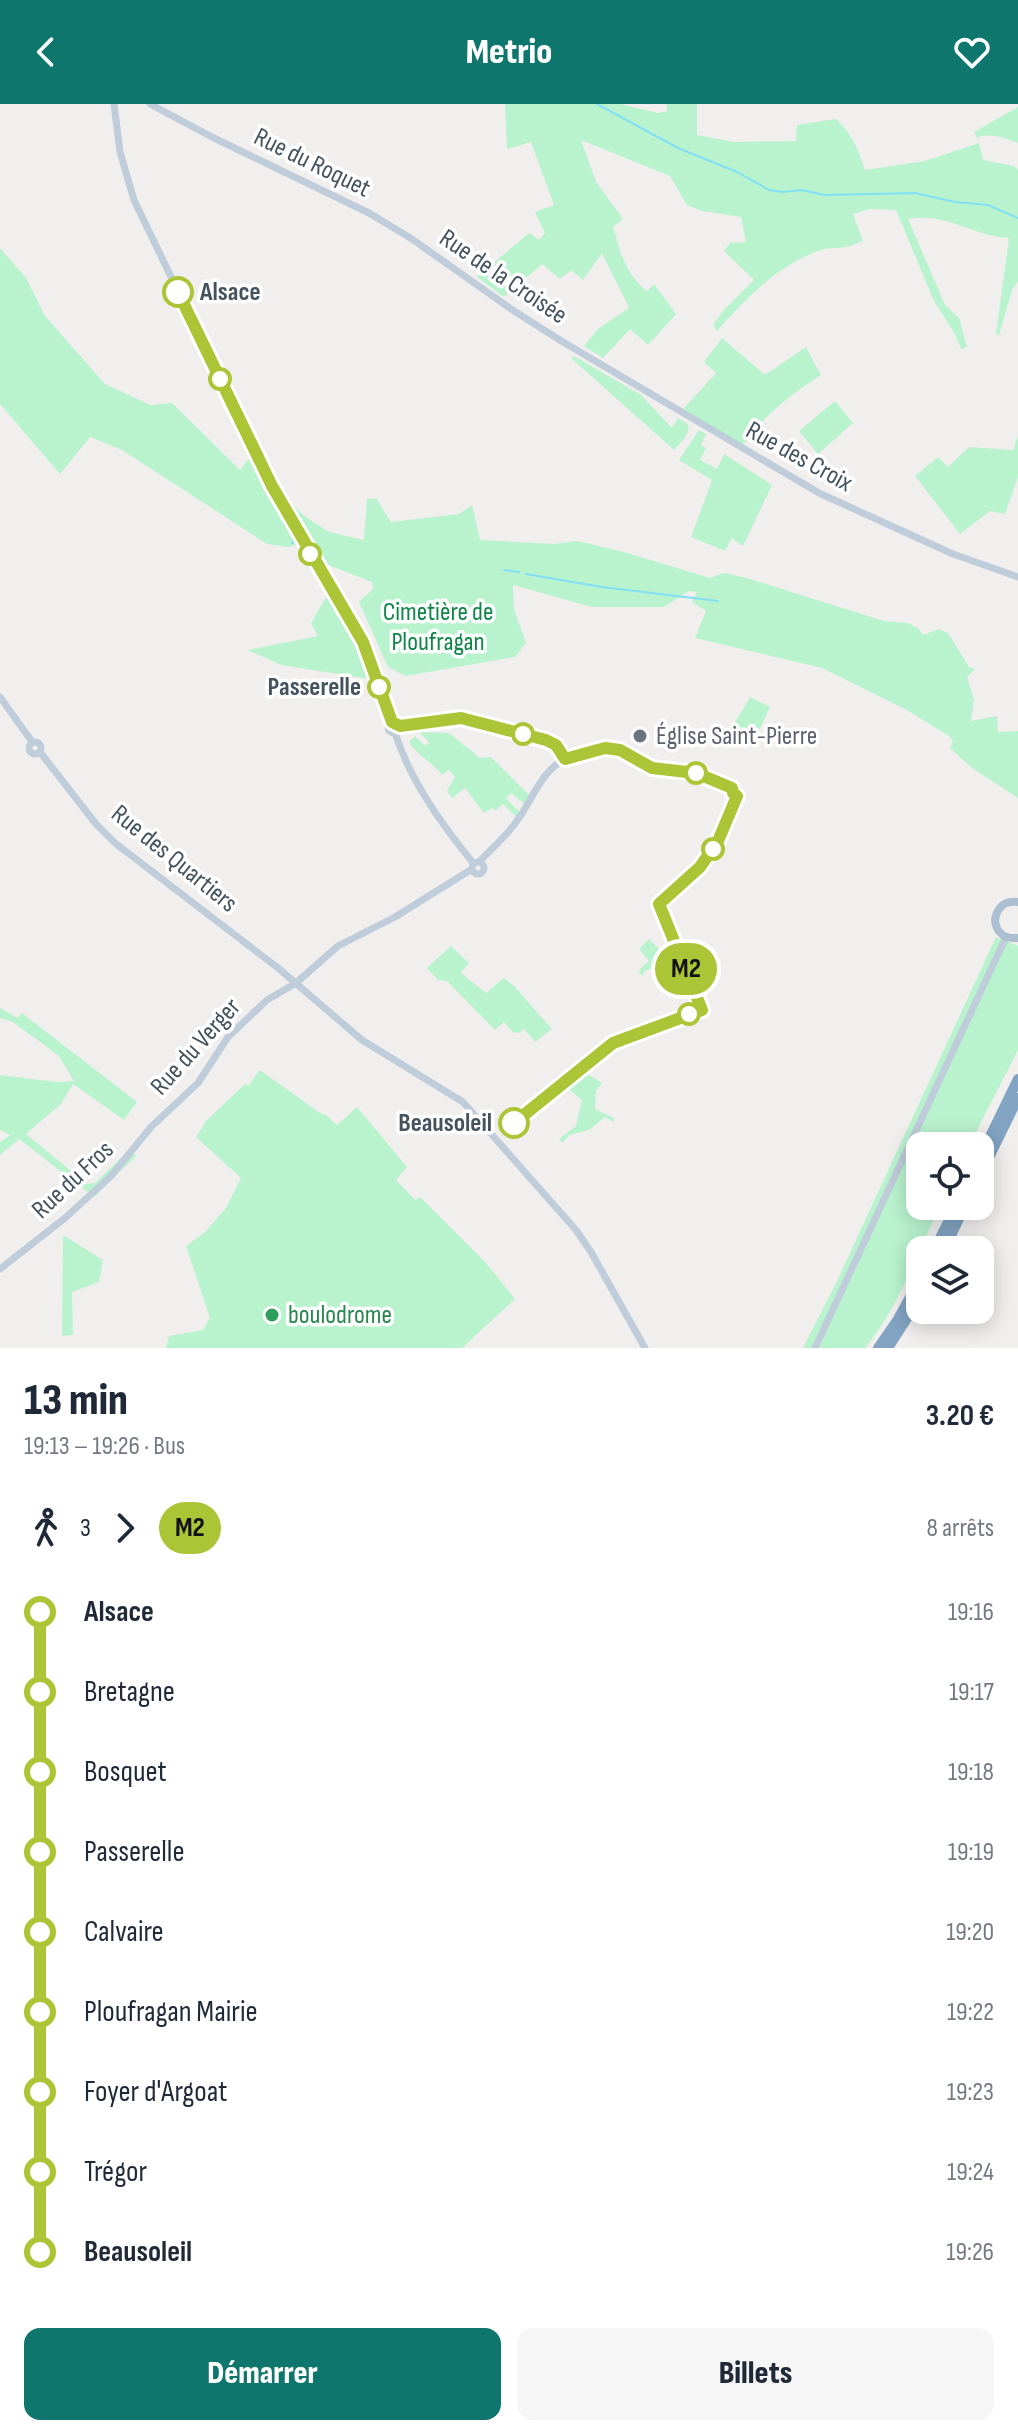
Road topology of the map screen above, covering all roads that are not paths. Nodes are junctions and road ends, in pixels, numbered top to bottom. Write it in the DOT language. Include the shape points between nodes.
graph roads {
  1 [pos="114,104"];
  2 [pos="150,104"];
  3 [pos="412,239"];
  4 [pos="572,347"];
  5 [pos="1018,577"];
  6 [pos="0,697"];
  7 [pos="565,759"];
  8 [pos="475,865"];
  9 [pos="1018,902"];
  10 [pos="1006,937"];
  11 [pos="1018,938"];
  12 [pos="296,983"];
  13 [pos="1018,1079"];
  14 [pos="1018,1098"];
  15 [pos="992,1132"];
  16 [pos="994,1147"];
  17 [pos="135,1149"];
  18 [pos="0,1269"];
  19 [pos="906,1304"];
  20 [pos="906,1320"];
  21 [pos="645,1348"];
  22 [pos="815,1348"];
  23 [pos="878,1348"];
  24 [pos="888,1348"];
  1 -- 8 [label="street" via="134,200 272,486 363,642 392,722 400,726 395,733 415,777 442,824"];
  2 -- 3 [label="street, Rue du Roquet"];
  3 -- 4 [label="street, Rue de la Croisée"];
  4 -- 5 [label="street, Rue des Croix" via="819,493 953,554"];
  6 -- 12 [label="street, Rue des Quartiers" via="33,743 30,751 40,752 115,843"];
  7 -- 8 [label="street, Rue du Verger" via="552,767 518,820"];
  8 -- 12 [label="street, Rue du Verger" via="395,917 338,946"];
  9 -- 10 [label="main road" via="1004,904 995,915 997,929"];
  10 -- 11 [label="main road"];
  10 -- 22 [label="street"];
  12 -- 17 [label="street, Rue du Verger" via="237,1027 198,1083"];
  12 -- 21 [label="street, Rue des Quartiers" via="362,1040 463,1102 576,1230"];
  13 -- 15 [label="highway"];
  14 -- 16 [label="highway"];
  17 -- 18 [label="street, Rue du Fros" via="65,1218"];
  19 -- 23 [label="highway"];
  20 -- 24 [label="highway"];
}
